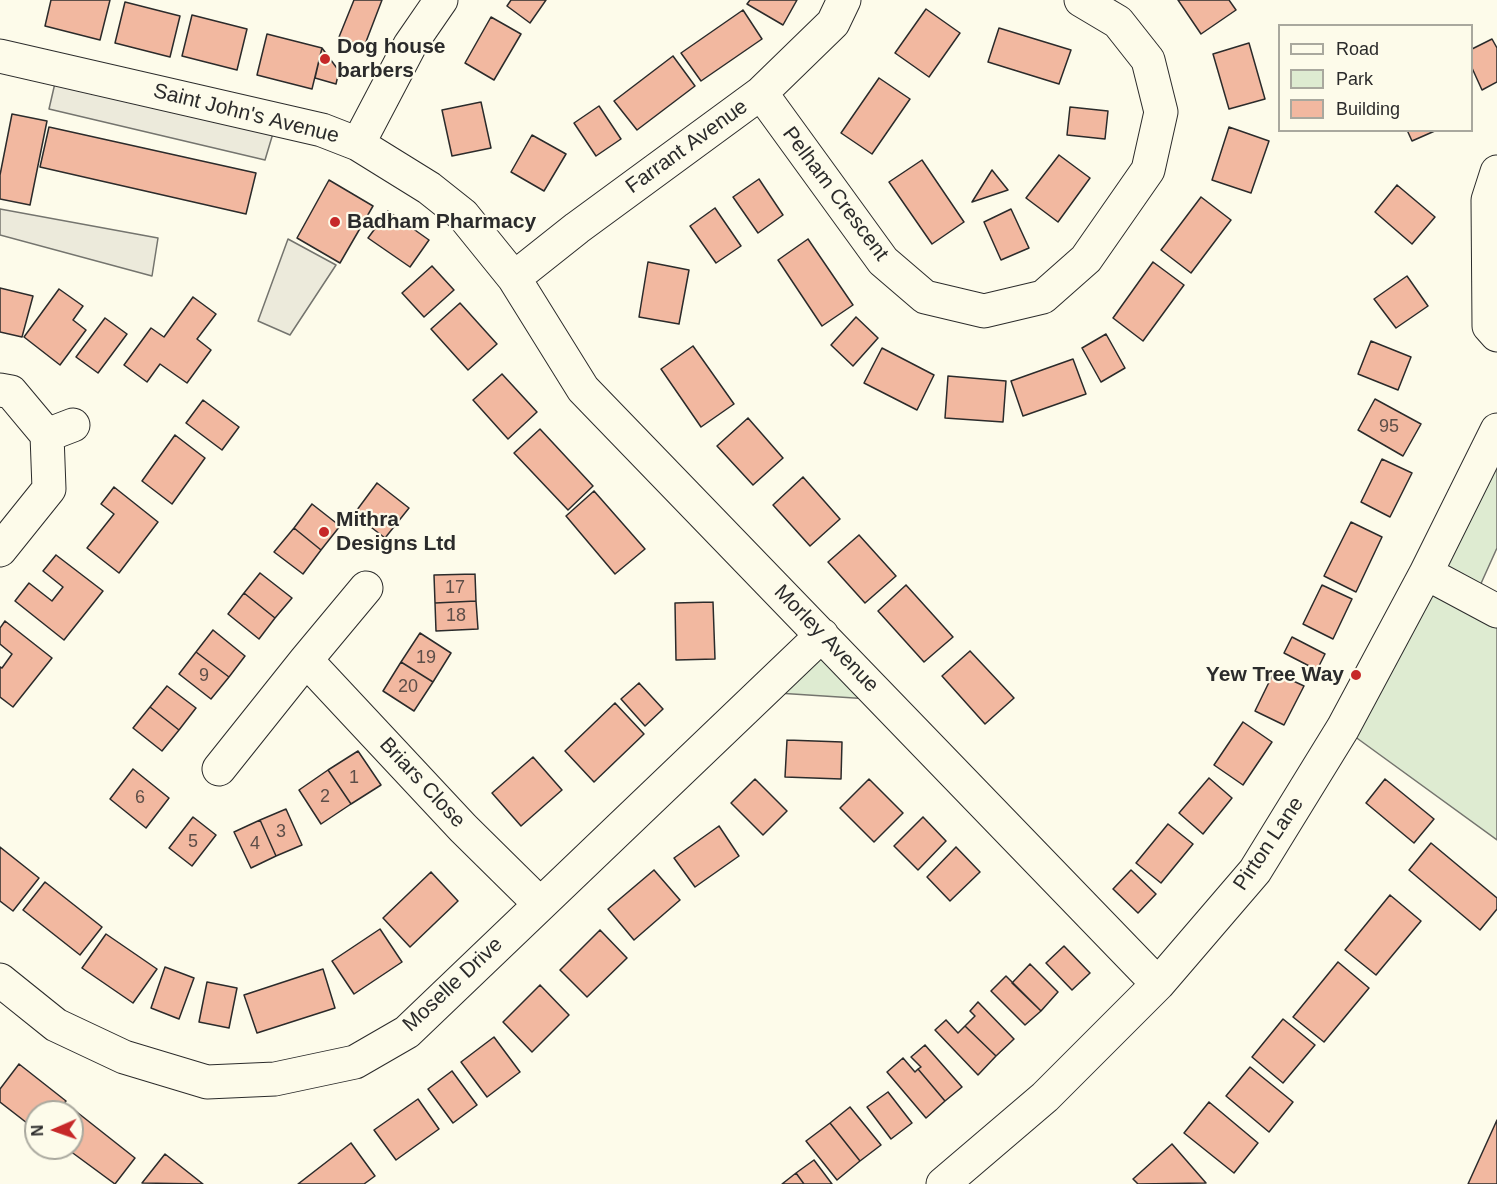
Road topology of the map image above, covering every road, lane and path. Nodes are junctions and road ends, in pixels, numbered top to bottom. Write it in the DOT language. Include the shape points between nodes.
graph roads {
  1 [pos="441,0"];
  2 [pos="844,0"];
  3 [pos="1081,0"];
  4 [pos="0,56"];
  5 [pos="761,93"];
  6 [pos="358,144"];
  7 [pos="1497,172"];
  8 [pos="514,278"];
  9 [pos="1497,335"];
  10 [pos="0,390"];
  11 [pos="1497,430"];
  12 [pos="0,550"];
  13 [pos="1426,573"];
  14 [pos="366,588"];
  15 [pos="1497,611"];
  16 [pos="822,635"];
  17 [pos="306,660"];
  18 [pos="219,769"];
  19 [pos="540,903"];
  20 [pos="0,980"];
  21 [pos="1158,984"];
  22 [pos="943,1184"];
  1 -- 6 [label="street" via="410,45"];
  2 -- 5 [label="street, Farrant Avenue" via="833,22"];
  3 -- 5 [label="street, Pelham Crescent" via="1118,22 1148,60 1161,112 1148,170 1086,259 1042,297 984,311 925,297 883,261"];
  4 -- 6 [label="street, Saint John's Avenue" via="322,130"];
  5 -- 8 [label="street, Farrant Avenue"];
  6 -- 8 [label="street, Saint John's Avenue" via="429,188 463,215"];
  7 -- 9 [label="street" via="1488,200 1489,326"];
  8 -- 16 [label="street, Morley Avenue" via="583,389"];
  10 -- 12 [label="street" via="11,392 60,430 49,489"];
  11 -- 13 [label="street, Pirton Lane"];
  13 -- 15 [label="street"];
  13 -- 21 [label="street, Pirton Lane" via="1343,728 1255,871"];
  14 -- 17 [label="street"];
  16 -- 19 [label="street, Moselle Drive"];
  16 -- 21 [label="street, Morley Avenue"];
  17 -- 18 [label="street"];
  17 -- 19 [label="street, Briars Close" via="463,828"];
  19 -- 20 [label="street, Moselle Drive" via="407,1032 355,1062 275,1079 207,1082 124,1057 56,1025"];
  21 -- 22 [label="street, Pirton Lane" via="1045,1097"];
}
